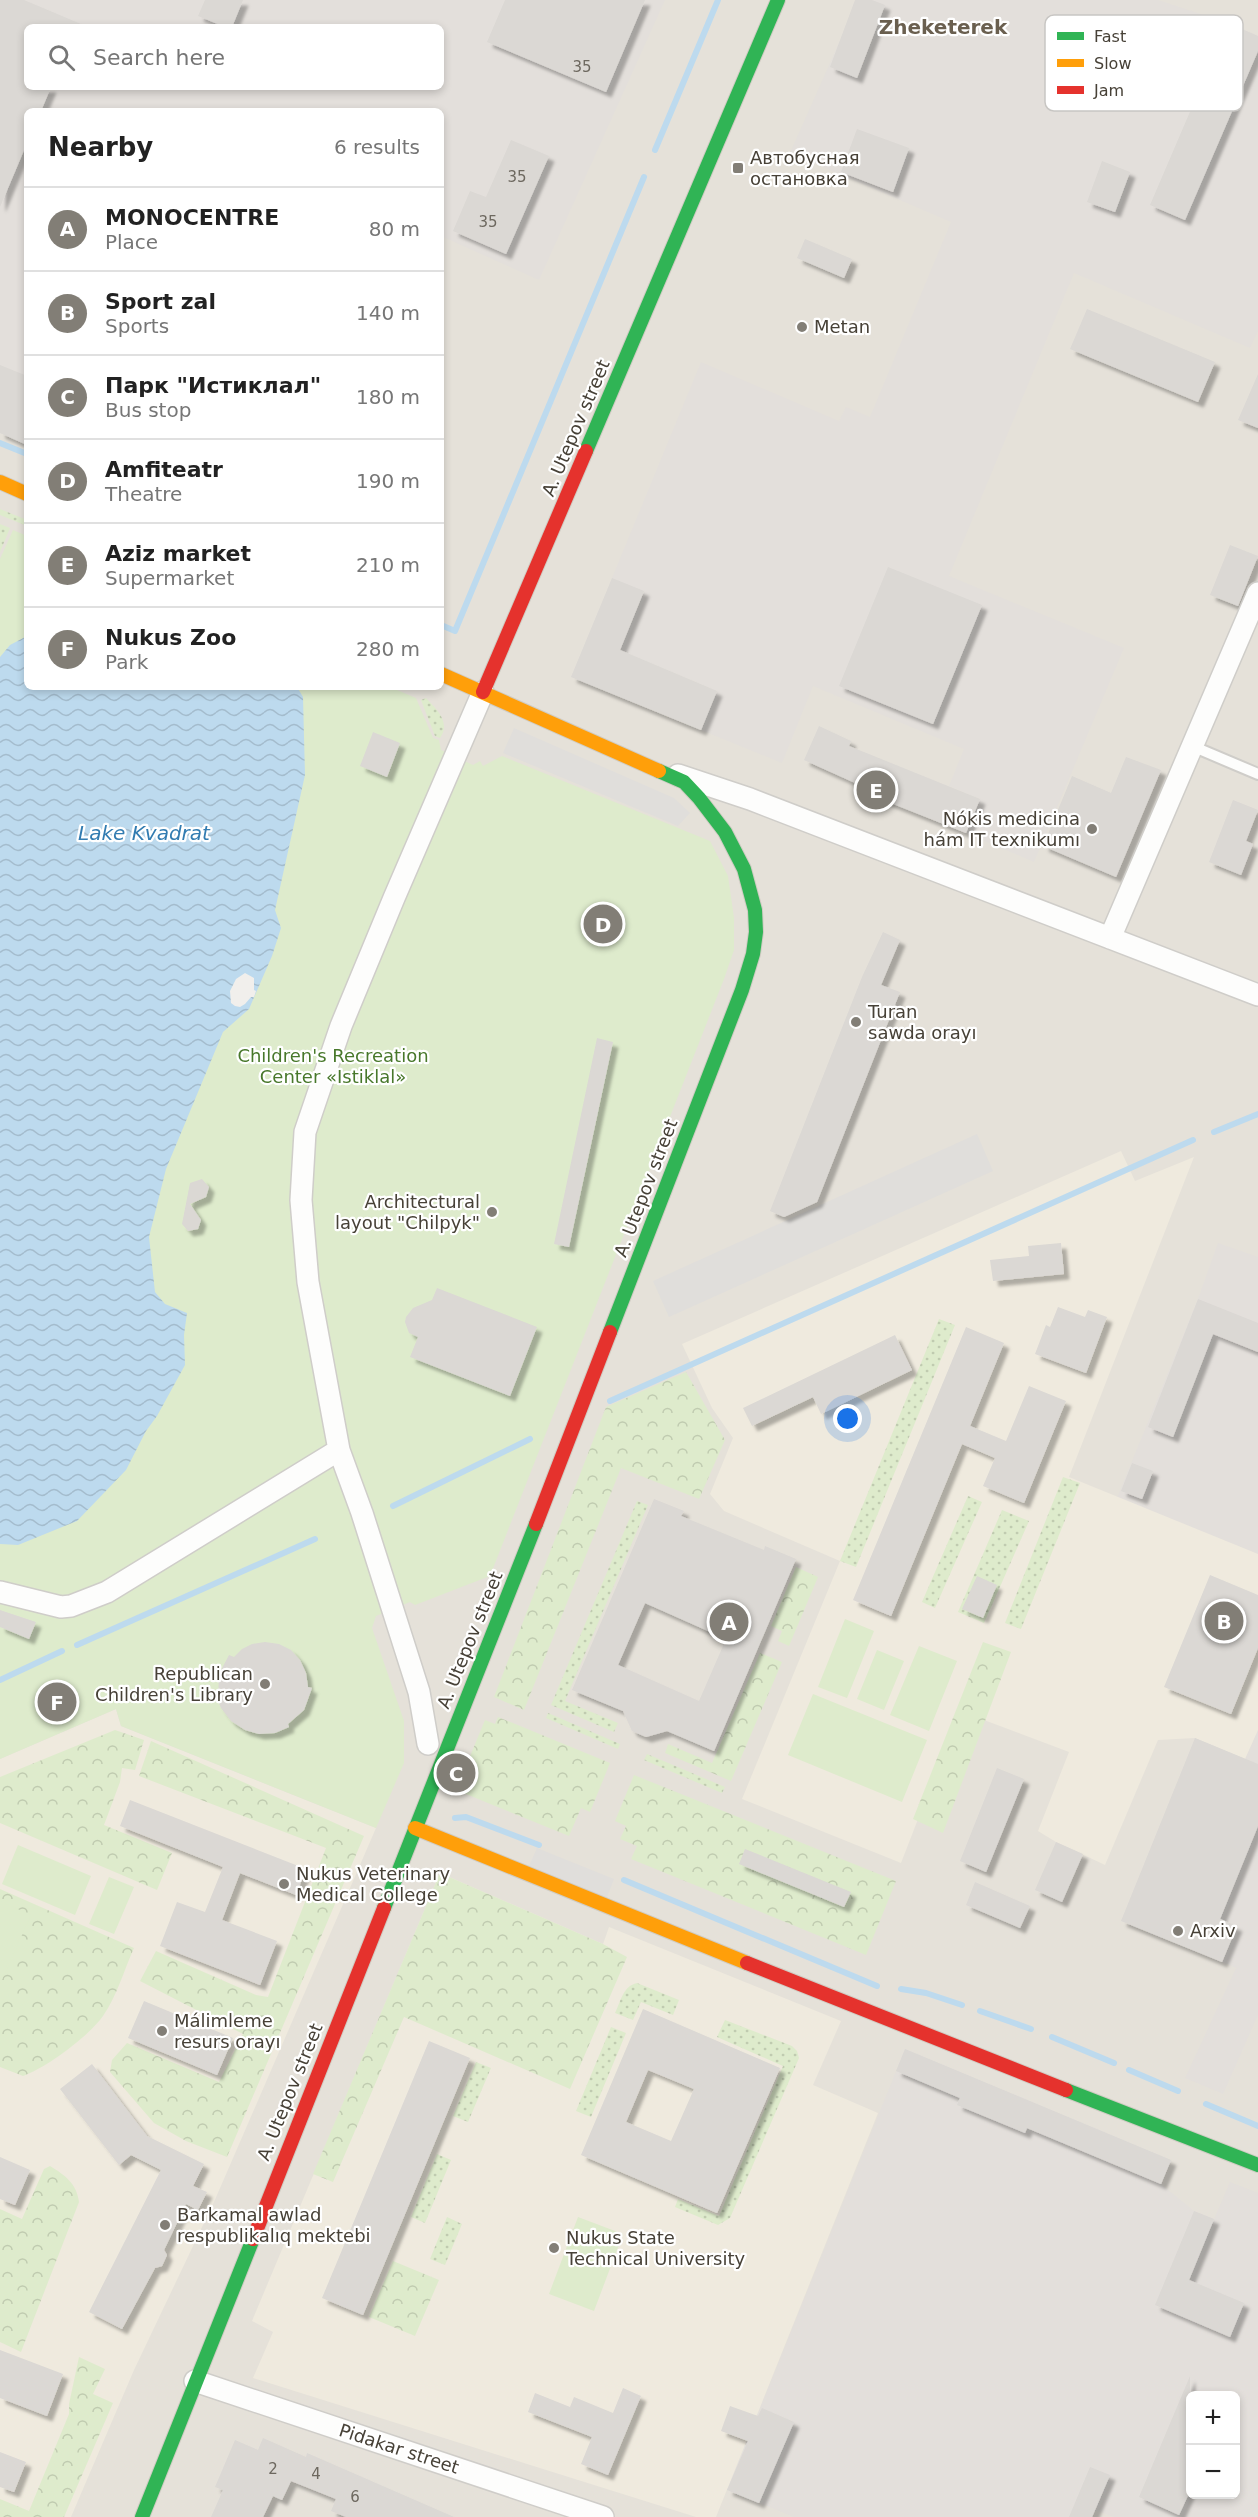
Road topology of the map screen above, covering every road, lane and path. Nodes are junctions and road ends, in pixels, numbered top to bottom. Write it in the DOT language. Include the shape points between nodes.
graph roads {
  1 [pos="778,0"];
  2 [pos="0,482"];
  3 [pos="24,493"];
  4 [pos="1258,593"];
  5 [pos="444,675"];
  6 [pos="483,692"];
  7 [pos="1192,746"];
  8 [pos="661,770"];
  9 [pos="1258,774"];
  10 [pos="750,799"];
  11 [pos="733,843"];
  12 [pos="1110,938"];
  13 [pos="1258,995"];
  14 [pos="339,1449"];
  15 [pos="0,1592"];
  16 [pos="428,1744"];
  17 [pos="415,1828"];
  18 [pos="1258,2164"];
  19 [pos="195,2380"];
  20 [pos="142,2517"];
  21 [pos="603,2517"];
  1 -- 6 [label="main road, A. Utepov street"];
  2 -- 3 [label="main road"];
  4 -- 7 [label="street"];
  5 -- 6 [label="main road"];
  6 -- 8 [label="main road"];
  6 -- 14 [label="street" via="341,1026 305,1132 301,1200 308,1282"];
  7 -- 9 [label="lane"];
  7 -- 12 [label="street"];
  8 -- 10 [label="street"];
  8 -- 11 [label="main road, A. Utepov street" via="684,782 709,808"];
  10 -- 11 [label="street" via="731,806 726,816"];
  10 -- 12 [label="street"];
  11 -- 17 [label="main road, A. Utepov street" via="750,882 757,933 742,990"];
  12 -- 13 [label="street"];
  14 -- 15 [label="street" via="107,1592 61,1607"];
  14 -- 16 [label="street" via="419,1692"];
  17 -- 18 [label="main road" via="880,2017"];
  17 -- 19 [label="main road, A. Utepov street"];
  19 -- 20 [label="main road, A. Utepov street"];
  19 -- 21 [label="street, Pidakar street"];
}
